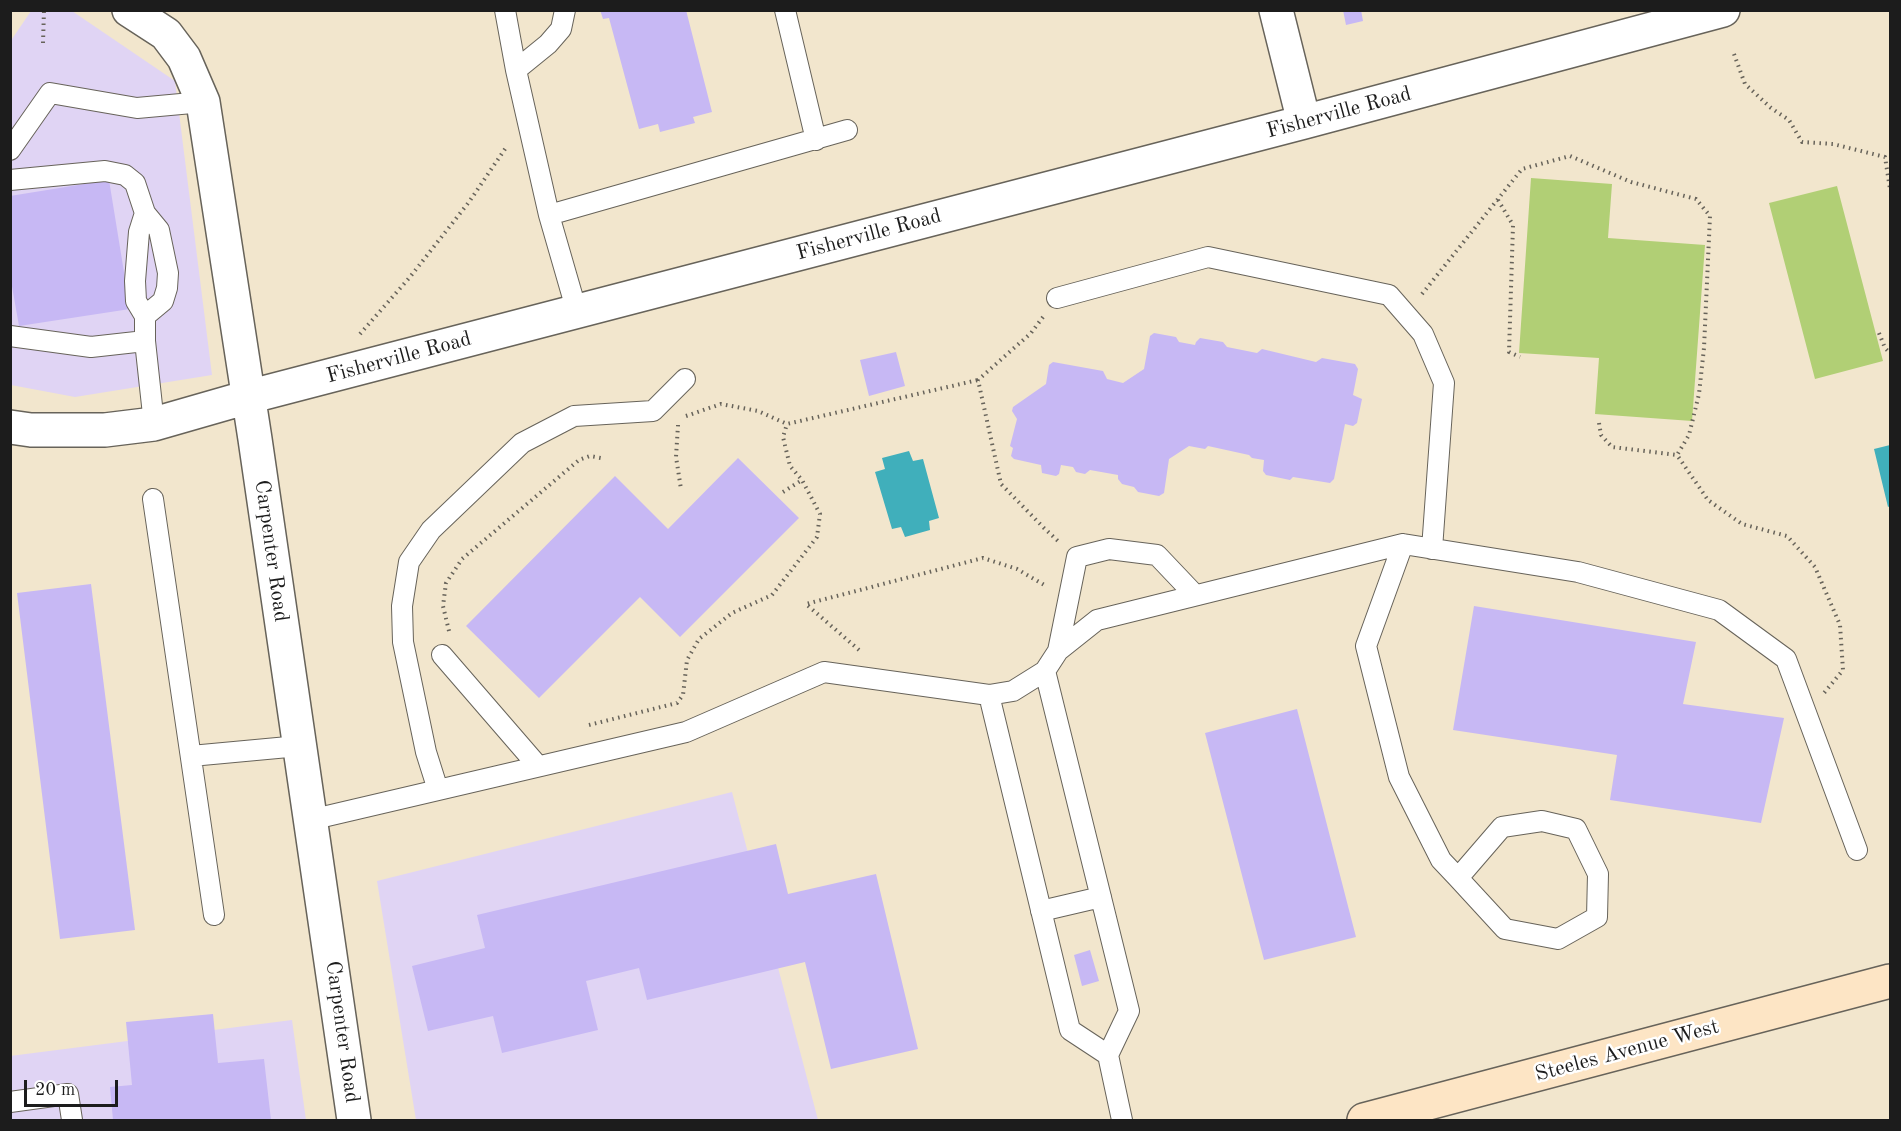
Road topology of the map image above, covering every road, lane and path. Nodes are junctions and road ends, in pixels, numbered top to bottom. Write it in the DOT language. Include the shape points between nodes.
graph roads {
  1 [pos="44,10"];
  2 [pos="129,10"];
  3 [pos="505,10"];
  4 [pos="565,10"];
  5 [pos="785,10"];
  6 [pos="1276,10"];
  7 [pos="1723,10"];
  8 [pos="43,43"];
  9 [pos="1734,54"];
  10 [pos="516,70"];
  11 [pos="203,102"];
  12 [pos="527,117"];
  13 [pos="1304,122"];
  14 [pos="847,130"];
  15 [pos="816,140"];
  16 [pos="10,150"];
  17 [pos="1890,178"];
  18 [pos="10,180"];
  19 [pos="1890,189"];
  20 [pos="1498,200"];
  21 [pos="145,213"];
  22 [pos="549,215"];
  23 [pos="1057,298"];
  24 [pos="577,312"];
  25 [pos="1406,313"];
  26 [pos="145,316"];
  27 [pos="1879,333"];
  28 [pos="10,336"];
  29 [pos="358,336"];
  30 [pos="145,340"];
  31 [pos="1890,353"];
  32 [pos="1520,357"];
  33 [pos="685,379"];
  34 [pos="978,380"];
  35 [pos="248,397"];
  36 [pos="1599,423"];
  37 [pos="154,424"];
  38 [pos="787,424"];
  39 [pos="10,427"];
  40 [pos="1677,455"];
  41 [pos="601,458"];
  42 [pos="802,480"];
  43 [pos="681,489"];
  44 [pos="783,492"];
  45 [pos="153,499"];
  46 [pos="1403,544"];
  47 [pos="1432,549"];
  48 [pos="1077,557"];
  49 [pos="1070,593"];
  50 [pos="1195,595"];
  51 [pos="450,633"];
  52 [pos="1058,651"];
  53 [pos="442,655"];
  54 [pos="1045,671"];
  55 [pos="824,672"];
  56 [pos="989,695"];
  57 [pos="1806,714"];
  58 [pos="586,726"];
  59 [pos="299,746"];
  60 [pos="191,756"];
  61 [pos="538,766"];
  62 [pos="438,790"];
  63 [pos="310,820"];
  64 [pos="1857,850"];
  65 [pos="1458,878"];
  66 [pos="1101,897"];
  67 [pos="1041,912"];
  68 [pos="214,915"];
  69 [pos="1890,981"];
  70 [pos="1108,1055"];
  71 [pos="10,1102"];
  72 [pos="72,1120"];
  73 [pos="354,1120"];
  74 [pos="1122,1120"];
  75 [pos="1364,1120"];
  1 -- 8 [label="path"];
  2 -- 11 [label="street, Carpenter Road" via="166,34 184,58"];
  3 -- 10 [label="lane"];
  4 -- 10 [label="lane" via="561,29"];
  5 -- 15 [label="lane"];
  6 -- 13 [label="street"];
  7 -- 13 [label="street, Fisherville Road"];
  9 -- 17 [label="path" via="1745,84 1789,120 1802,142 1833,144 1885,158"];
  10 -- 12 [label="lane"];
  11 -- 16 [label="lane" via="137,108 50,93"];
  11 -- 35 [label="street, Carpenter Road"];
  12 -- 22 [label="lane"];
  12 -- 29 [label="path" via="469,202"];
  13 -- 24 [label="street, Fisherville Road"];
  14 -- 15 [label="lane"];
  15 -- 22 [label="lane"];
  17 -- 19 [label="path"];
  18 -- 21 [label="lane" via="105,171 125,175 135,183"];
  20 -- 25 [label="path"];
  20 -- 32 [label="path" via="1514,225 1509,352"];
  20 -- 40 [label="path" via="1522,170 1570,156 1631,182 1696,199 1710,216 1699,394 1689,435"];
  21 -- 26 [label="lane" via="139,232 135,281 136,301"];
  21 -- 26 [label="lane" via="159,230 168,273 162,301"];
  22 -- 24 [label="lane"];
  23 -- 25 [label="lane" via="1208,257 1389,295"];
  23 -- 34 [label="path" via="1031,333"];
  24 -- 35 [label="street, Fisherville Road"];
  25 -- 47 [label="lane" via="1424,334 1444,383"];
  26 -- 30 [label="lane"];
  27 -- 31 [label="path"];
  28 -- 30 [label="lane" via="91,346"];
  30 -- 37 [label="lane"];
  33 -- 62 [label="lane" via="652,411 574,416 522,443 432,530 410,562 402,606 403,642"];
  34 -- 38 [label="path"];
  34 -- 48 [label="path" via="1001,484"];
  35 -- 37 [label="street, Fisherville Road"];
  35 -- 59 [label="street, Carpenter Road"];
  36 -- 40 [label="path" via="1601,435 1612,447"];
  37 -- 39 [label="street, Fisherville Road" via="95,431"];
  38 -- 42 [label="path" via="783,437 790,466"];
  38 -- 43 [label="path" via="758,411 721,404 681,417 676,438"];
  40 -- 57 [label="path" via="1708,500 1742,524 1787,536 1815,567 1840,625 1843,670"];
  41 -- 51 [label="path" via="579,460 462,559 446,583 443,606"];
  42 -- 44 [label="path"];
  42 -- 58 [label="path" via="820,514 817,537 771,595 732,613 699,639 687,660 683,695 677,703"];
  45 -- 60 [label="lane"];
  46 -- 47 [label="lane"];
  46 -- 50 [label="lane"];
  46 -- 65 [label="lane" via="1366,646 1399,777 1441,860"];
  47 -- 57 [label="lane" via="1578,572 1719,610 1786,659"];
  48 -- 49 [label="lane"];
  48 -- 50 [label="lane" via="1109,549 1157,555"];
  49 -- 52 [label="lane"];
  49 -- 55 [label="path" via="982,558 806,604 860,650"];
  50 -- 52 [label="lane" via="1097,620"];
  52 -- 54 [label="lane"];
  53 -- 61 [label="lane"];
  54 -- 56 [label="lane" via="1013,691"];
  54 -- 66 [label="lane"];
  55 -- 56 [label="lane"];
  55 -- 61 [label="lane" via="686,732"];
  56 -- 67 [label="lane"];
  57 -- 64 [label="lane"];
  59 -- 60 [label="lane"];
  59 -- 63 [label="street, Carpenter Road"];
  60 -- 68 [label="lane"];
  61 -- 62 [label="lane"];
  62 -- 63 [label="lane"];
  63 -- 73 [label="street, Carpenter Road"];
  65 -- 65 [label="lane" via="1505,929 1558,939 1597,917 1598,874 1576,830 1542,822 1502,827"];
  66 -- 67 [label="lane"];
  66 -- 70 [label="lane" via="1129,1011"];
  67 -- 70 [label="lane" via="1070,1030"];
  69 -- 75 [label="main road, Steeles Avenue West"];
  70 -- 74 [label="lane"];
  71 -- 72 [label="lane" via="68,1094"];
}
